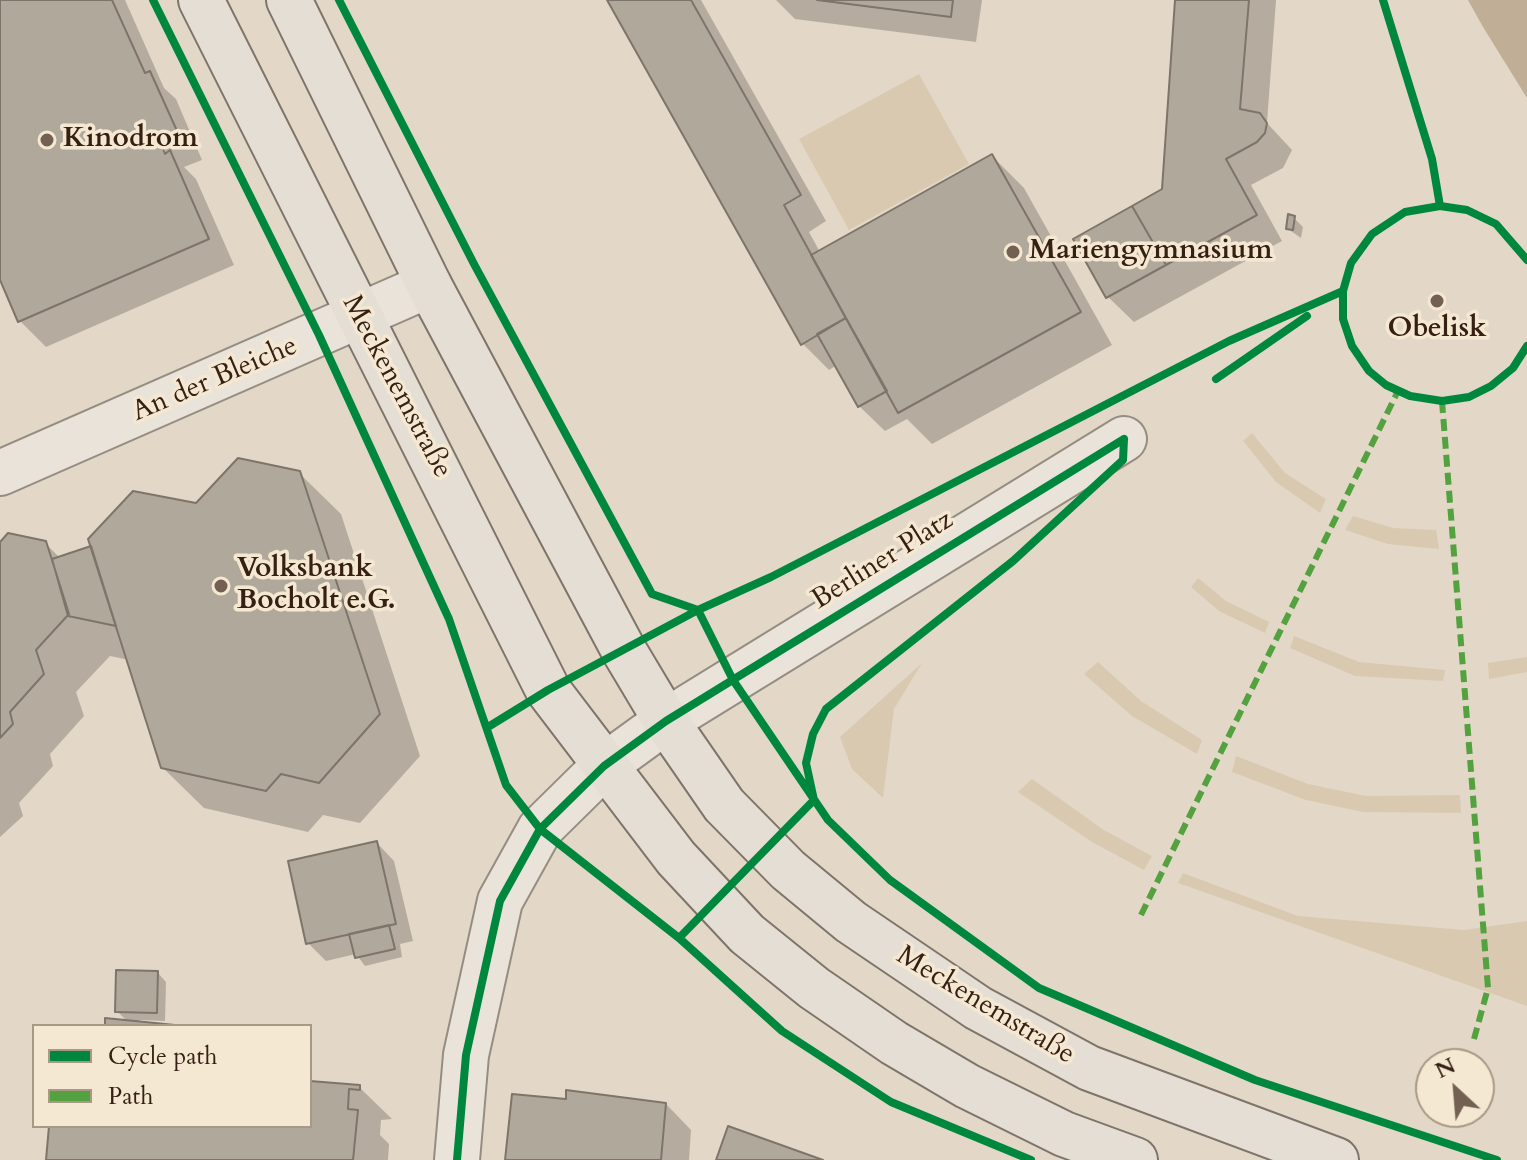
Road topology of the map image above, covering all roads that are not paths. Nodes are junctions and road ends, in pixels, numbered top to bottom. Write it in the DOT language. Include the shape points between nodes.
graph roads {
  1 [pos="201,0"];
  2 [pos="289,0"];
  3 [pos="429,285"];
  4 [pos="358,316"];
  5 [pos="1124,439"];
  6 [pos="0,473"];
  7 [pos="666,721"];
  8 [pos="604,766"];
  9 [pos="457,1160"];
  10 [pos="1135,1160"];
  11 [pos="1336,1160"];
  1 -- 4 [label="main road, Meckenemstraße"];
  2 -- 3 [label="main road, Meckenemstraße"];
  3 -- 4 [label="street, An der Bleiche"];
  3 -- 7 [label="main road, Meckenemstraße"];
  4 -- 6 [label="street, An der Bleiche"];
  4 -- 8 [label="main road, Meckenemstraße" via="454,496 548,690"];
  5 -- 7 [label="street, Berliner Platz"];
  7 -- 8 [label="street"];
  7 -- 11 [label="main road, Meckenemstraße" via="724,805 788,870 851,922 978,1008 1089,1068"];
  8 -- 9 [label="street" via="540,829 500,901 466,1055"];
  8 -- 10 [label="main road, Meckenemstraße" via="676,858 747,934 814,988 967,1086 1064,1134"];
}
